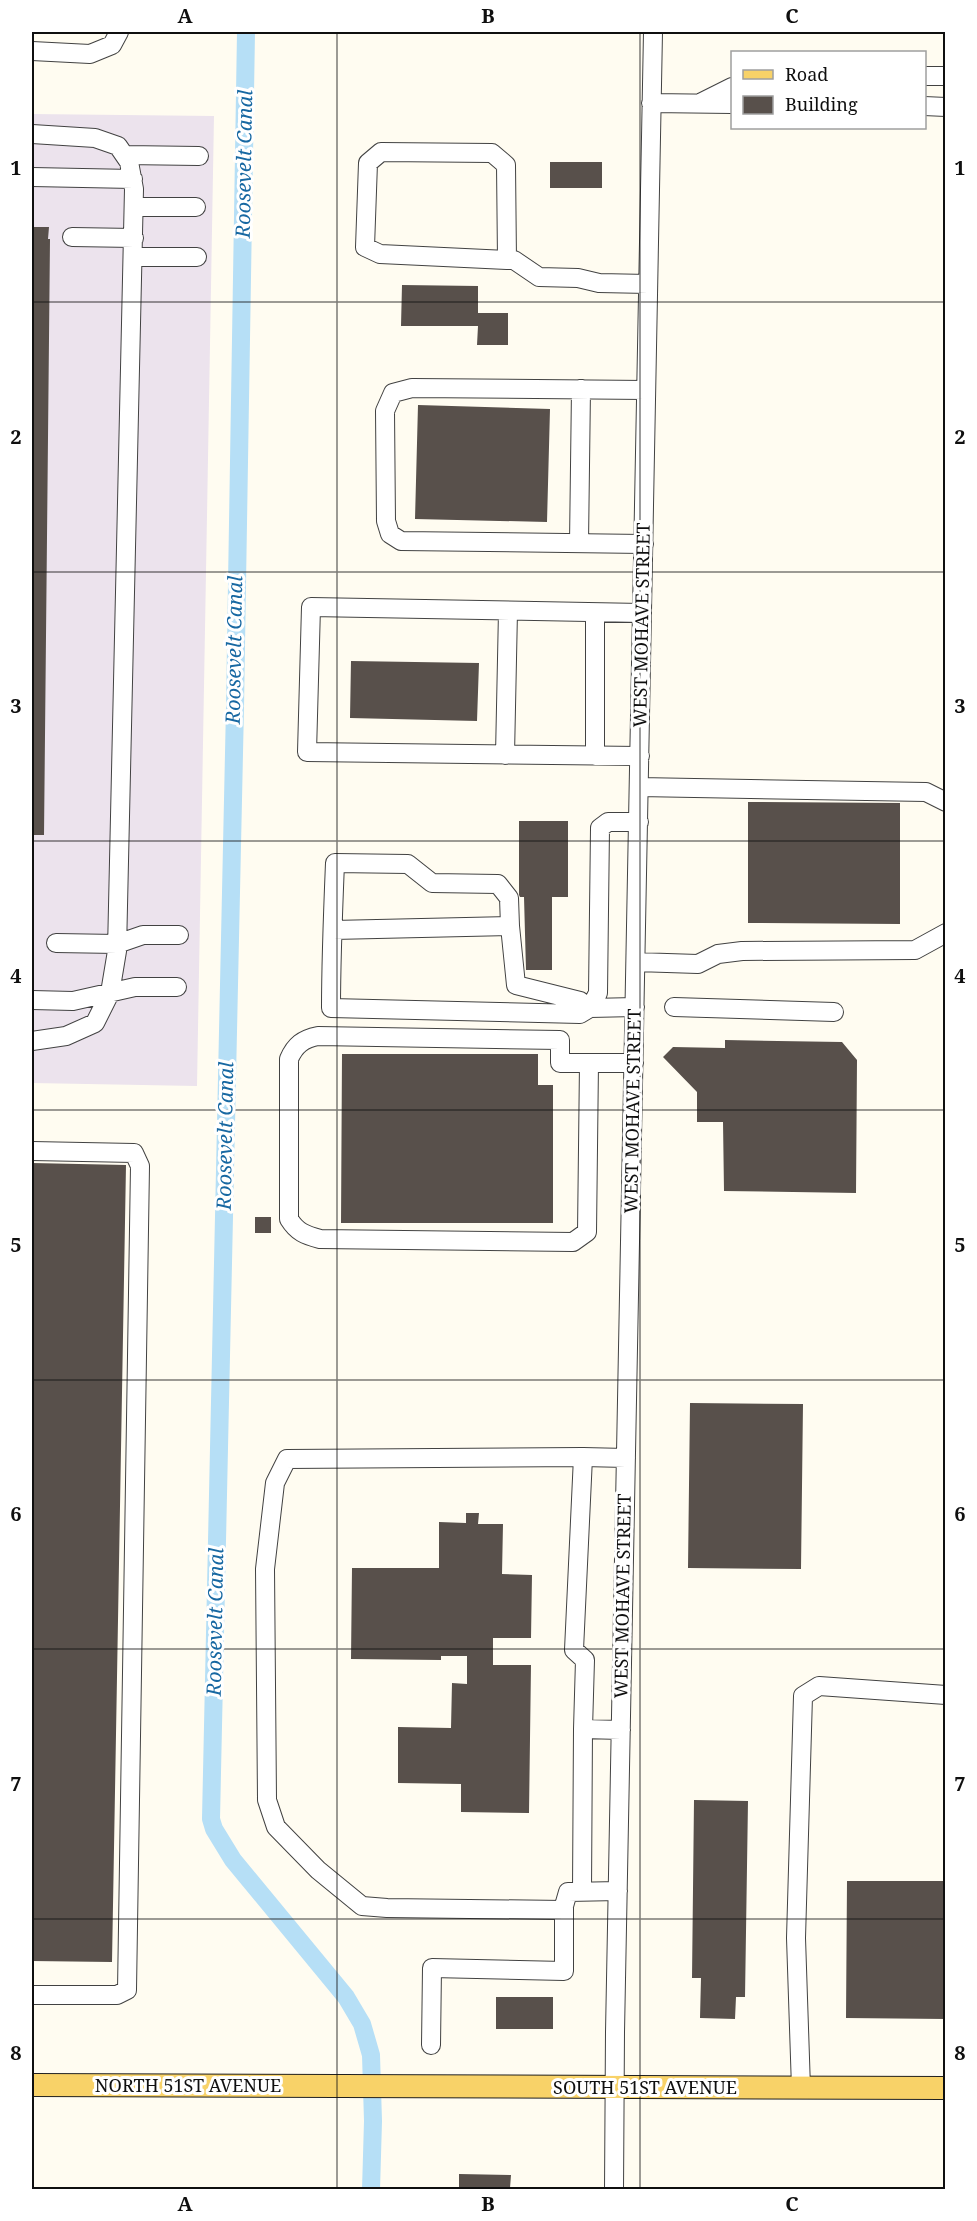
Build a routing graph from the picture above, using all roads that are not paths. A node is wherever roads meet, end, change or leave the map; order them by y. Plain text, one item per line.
1 (119, 32) edge
2 (652, 32) edge
3 (32, 51) edge
4 (926, 76) edge
5 (945, 76) edge
6 (731, 87) edge
7 (651, 103) junction
8 (696, 104) junction
9 (731, 104) edge
10 (926, 106) edge
11 (945, 107) edge
12 (32, 134) edge
13 (125, 156) junction
14 (199, 156) dead end
15 (32, 177) edge
16 (132, 179) junction
17 (134, 207) junction
18 (196, 207) dead end
19 (72, 237) dead end
20 (134, 238) junction
21 (133, 257) junction
22 (197, 257) dead end
23 (507, 260) junction
24 (648, 284) junction
25 (581, 389) junction
26 (646, 390) junction
27 (579, 543) junction
28 (644, 544) junction
29 (508, 611) junction
30 (596, 613) junction
31 (642, 613) junction
32 (505, 755) junction
33 (596, 756) junction
34 (640, 756) junction
35 (639, 787) junction
36 (945, 802) edge
37 (639, 822) junction
38 (510, 926) junction
39 (333, 930) junction
40 (945, 933) edge
41 (179, 935) dead end
42 (56, 943) dead end
43 (117, 944) junction
44 (636, 962) junction
45 (177, 987) dead end
46 (110, 993) junction
47 (32, 1000) edge
48 (635, 1007) junction
49 (674, 1007) dead end
50 (590, 1008) junction
51 (834, 1012) dead end
52 (32, 1041) edge
53 (590, 1063) junction
54 (634, 1063) junction
55 (32, 1151) edge
56 (590, 1457) junction
57 (626, 1458) junction
58 (945, 1695) edge
59 (583, 1729) junction
60 (621, 1730) junction
61 (582, 1891) junction
62 (618, 1891) junction
63 (564, 1910) junction
64 (32, 1995) edge
65 (431, 2045) dead end
66 (32, 2085) edge
67 (344, 2087) joint
68 (614, 2087) junction
69 (801, 2088) junction
70 (945, 2088) edge
71 (614, 2190) edge

1 - 3 street
2 - 7 street, WEST MOHAVE STREET
4 - 5 street
6 - 8 street
7 - 8 street
7 - 24 street, WEST MOHAVE STREET
8 - 9 street
10 - 11 street
12 - 13 street
13 - 14 street
13 - 16 street
15 - 16 street
16 - 17 street
17 - 18 street
17 - 20 street
19 - 20 street
20 - 21 street
21 - 22 street
21 - 43 street
23 - 23 street
23 - 24 street
24 - 26 street, WEST MOHAVE STREET
25 - 26 street
25 - 27 street
25 - 27 street
26 - 28 street, WEST MOHAVE STREET
27 - 28 street
28 - 31 street, WEST MOHAVE STREET
29 - 30 street
29 - 32 street
29 - 32 street
30 - 31 street
30 - 33 street
31 - 34 street, WEST MOHAVE STREET
32 - 33 street
33 - 34 street
34 - 35 street, WEST MOHAVE STREET
35 - 36 street
35 - 37 street, WEST MOHAVE STREET
37 - 44 street, WEST MOHAVE STREET
37 - 50 street
38 - 39 street
38 - 39 street
38 - 50 street
39 - 50 street
40 - 44 street
41 - 43 street
42 - 43 street
43 - 46 street
44 - 48 street, WEST MOHAVE STREET
45 - 46 street
46 - 47 street
46 - 52 street
48 - 50 street
48 - 54 street, WEST MOHAVE STREET
49 - 51 street
53 - 53 street
53 - 54 street
54 - 57 street, WEST MOHAVE STREET
55 - 64 street
56 - 57 street
56 - 59 street
56 - 63 street
57 - 60 street, WEST MOHAVE STREET
58 - 69 street
59 - 60 street
59 - 61 street
60 - 62 street, WEST MOHAVE STREET
61 - 62 street
61 - 63 street
62 - 68 street, WEST MOHAVE STREET
63 - 65 street
66 - 67 main road, NORTH 51ST AVENUE
67 - 68 main road, SOUTH 51ST AVENUE
68 - 69 main road, SOUTH 51ST AVENUE
68 - 71 street, WEST MOHAVE STREET
69 - 70 main road, SOUTH 51ST AVENUE

